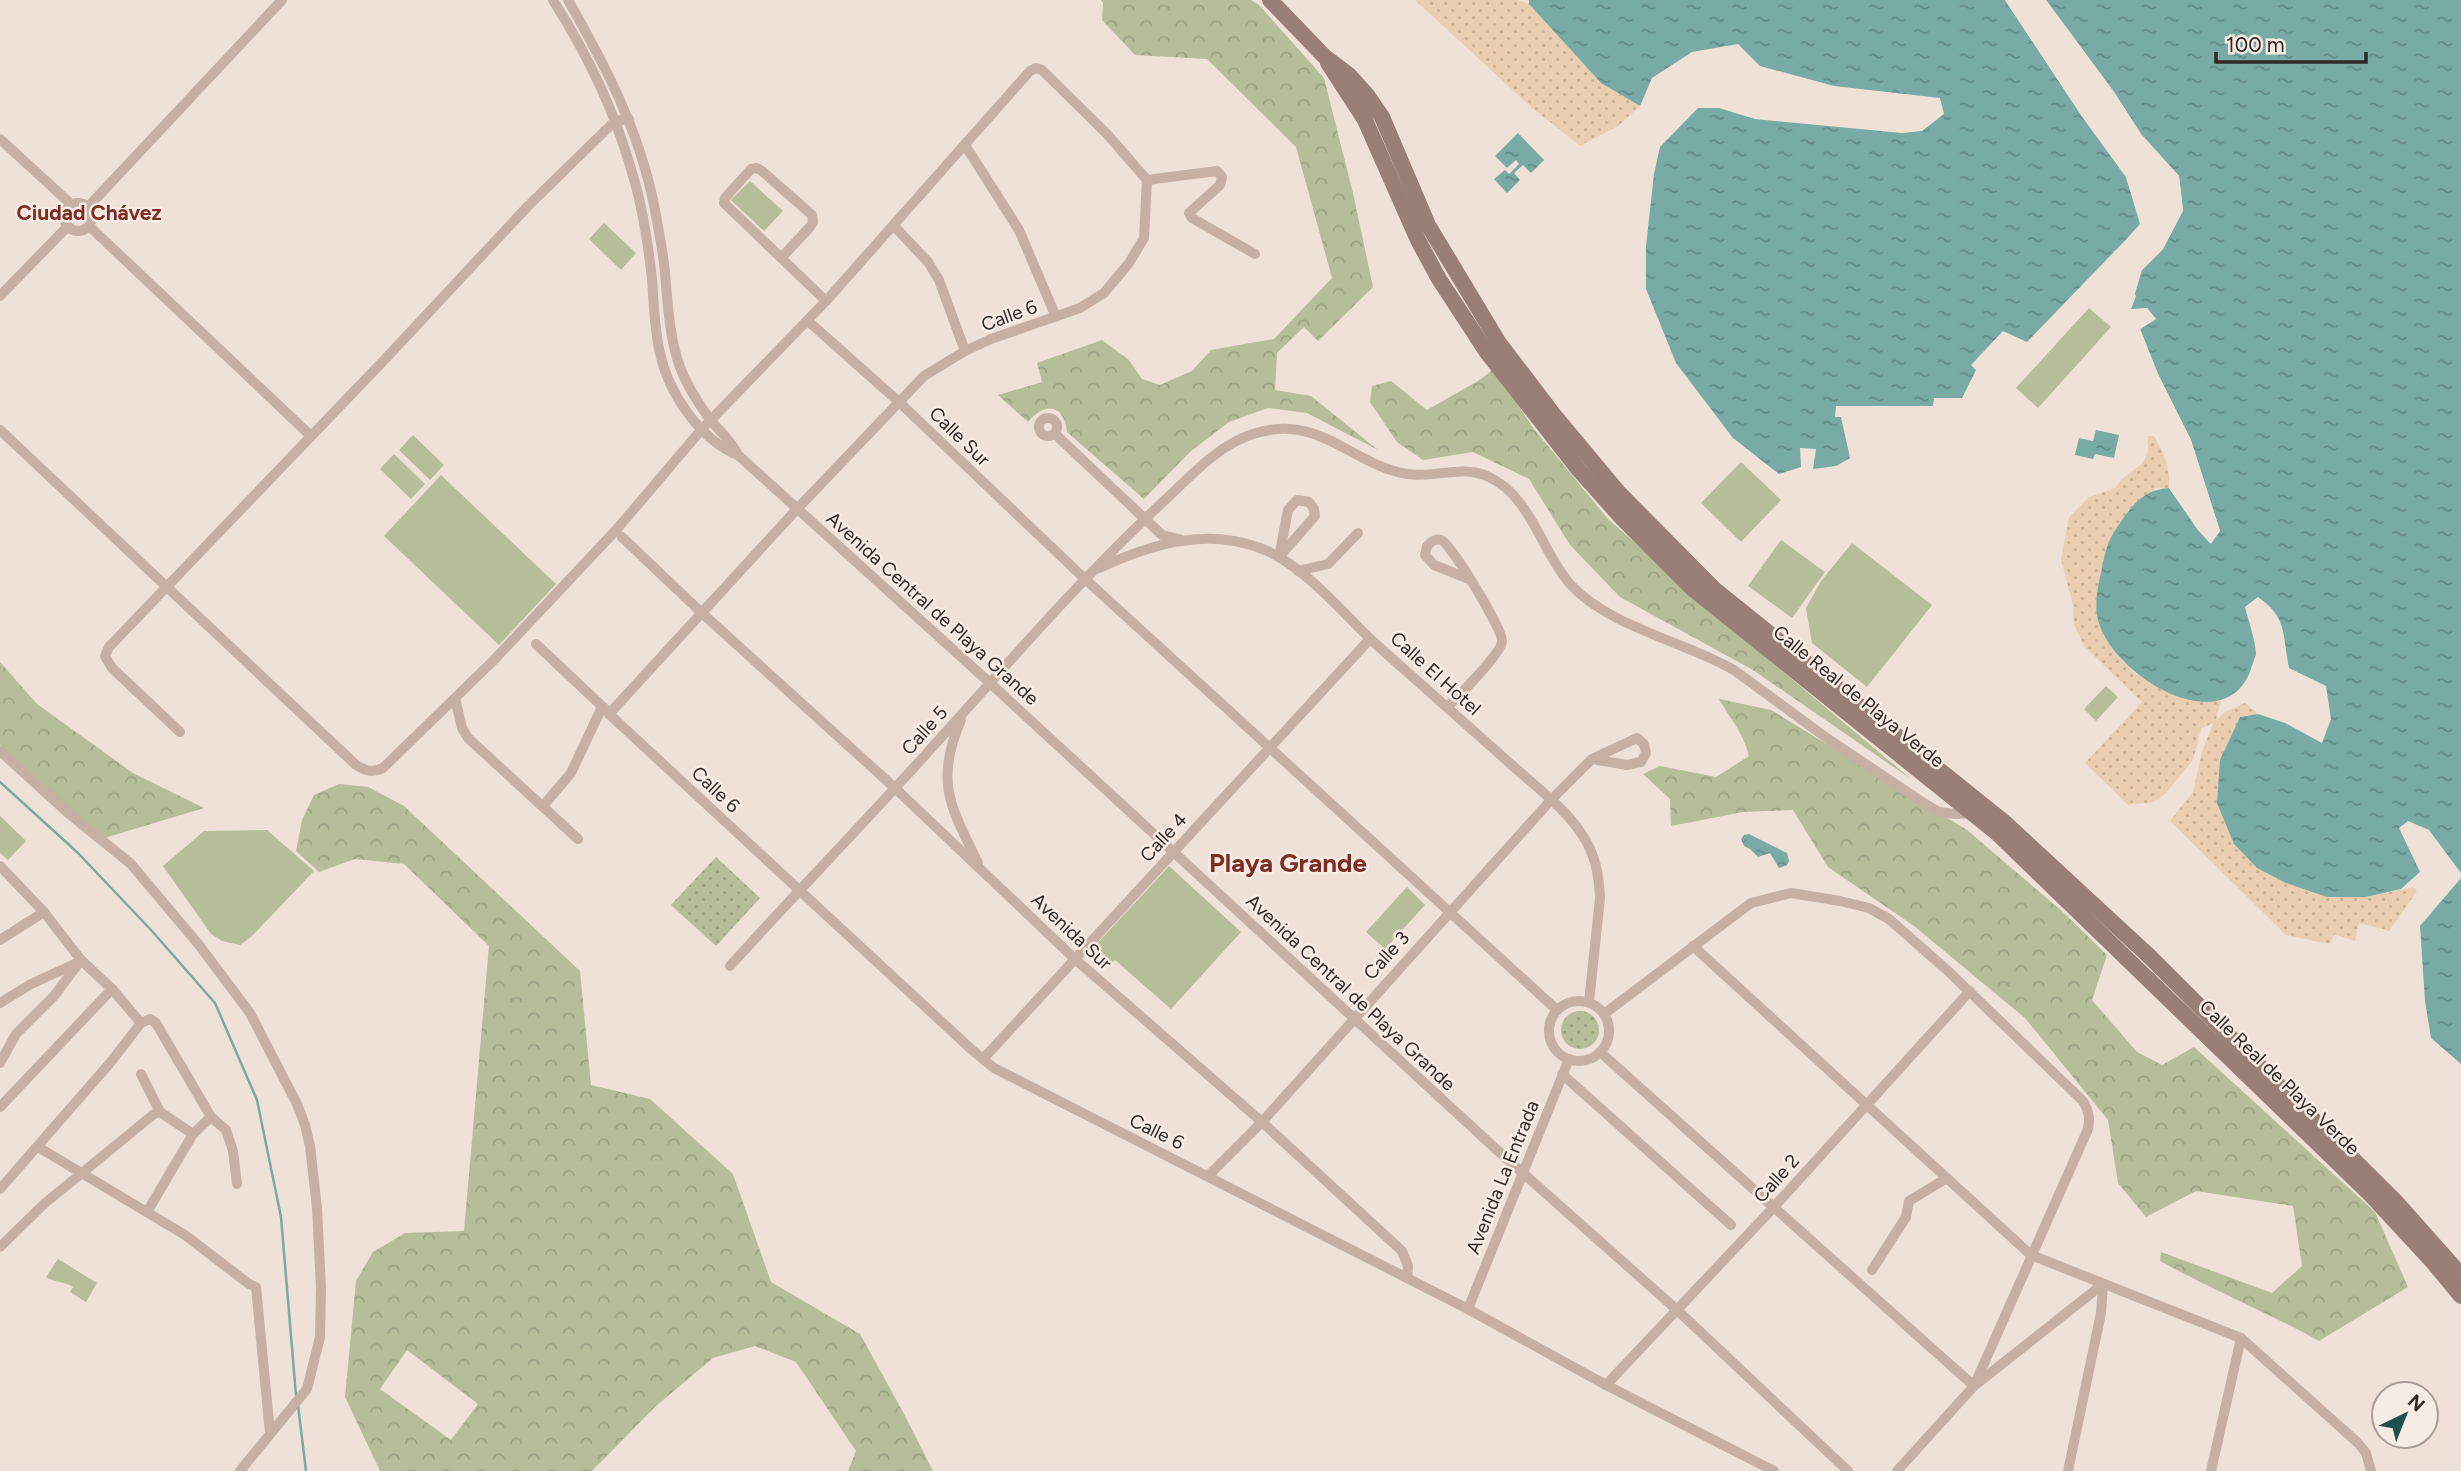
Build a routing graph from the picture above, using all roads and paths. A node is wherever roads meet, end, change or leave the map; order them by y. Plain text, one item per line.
1 (282, 0) edge
2 (553, 0) edge
3 (568, 0) edge
4 (1270, 0) edge
5 (629, 119) junction
6 (615, 121) junction
7 (0, 139) edge
8 (965, 145) junction
9 (1147, 180) junction
10 (72, 205) junction
11 (88, 207) junction
12 (68, 226) junction
13 (89, 226) junction
14 (894, 226) junction
15 (1255, 254) dead end
16 (782, 257) junction
17 (0, 296) edge
18 (826, 301) junction
19 (1056, 317) junction
20 (808, 321) junction
21 (965, 351) junction
22 (899, 402) junction
23 (711, 420) junction
24 (702, 429) junction
25 (0, 430) edge
26 (1055, 434) dead end
27 (311, 436) junction
28 (718, 437) junction
29 (797, 509) junction
30 (1145, 517) junction
31 (1358, 533) dead end
32 (622, 537) dead end
33 (1183, 540) junction
34 (1279, 557) junction
35 (1298, 571) junction
36 (1089, 575) junction
37 (1469, 579) dead end
38 (166, 588) junction
39 (702, 613) junction
40 (1370, 639) junction
41 (536, 644) dead end
42 (990, 682) junction
43 (455, 698) junction
44 (1448, 707) junction
45 (606, 710) junction
46 (965, 711) junction
47 (180, 732) dead end
48 (1269, 748) junction
49 (0, 751) edge
50 (1592, 759) dead end
51 (895, 788) junction
52 (1551, 800) junction
53 (543, 806) junction
54 (1981, 811) junction
55 (578, 839) dead end
56 (1173, 852) junction
57 (2, 870) edge
58 (981, 870) junction
59 (799, 890) junction
60 (1450, 910) junction
61 (44, 912) junction
62 (0, 940) edge
63 (1693, 946) junction
64 (1075, 958) junction
65 (81, 960) junction
66 (730, 966) dead end
67 (112, 989) junction
68 (1970, 991) junction
69 (1589, 1002) junction
70 (0, 1003) edge
71 (1557, 1010) junction
72 (1604, 1014) junction
73 (1353, 1018) junction
74 (141, 1023) junction
75 (1600, 1052) junction
76 (983, 1059) junction
77 (1569, 1059) junction
78 (0, 1063) edge
79 (141, 1074) dead end
80 (1562, 1074) junction
81 (1865, 1105) junction
82 (0, 1106) edge
83 (160, 1112) junction
84 (211, 1117) junction
85 (1262, 1122) junction
86 (193, 1134) junction
87 (38, 1147) junction
88 (2344, 1159) junction
89 (1522, 1170) junction
90 (81, 1174) junction
91 (1208, 1176) junction
92 (1947, 1178) junction
93 (237, 1184) dead end
94 (0, 1189) edge
95 (1773, 1208) junction
96 (146, 1212) junction
97 (1731, 1225) dead end
98 (0, 1247) edge
99 (2031, 1255) junction
100 (1872, 1270) dead end
101 (2461, 1275) edge
102 (1408, 1278) junction
103 (2103, 1283) junction
104 (2461, 1297) edge
105 (1676, 1308) junction
106 (1468, 1309) junction
107 (2241, 1338) junction
108 (1606, 1385) junction
109 (1974, 1386) junction
110 (270, 1433) junction
111 (240, 1471) edge
112 (1774, 1471) edge
113 (1848, 1471) edge
114 (1897, 1471) edge
115 (2068, 1471) edge
116 (2211, 1471) edge
117 (2371, 1471) edge

1 - 11 street
2 - 6 street
3 - 5 street, Avenida Central de Playa Grande
4 - 54 street, Calle Real de Playa Verde
5 - 6 street
5 - 23 street, Avenida Central de Playa Grande
6 - 24 street
6 - 27 street
7 - 10 street
8 - 9 street
8 - 14 street
8 - 19 street
9 - 15 street
9 - 19 street, Calle 6
10 - 11 street
10 - 12 street
11 - 13 street
12 - 13 street
12 - 17 street
13 - 27 street
14 - 18 street
14 - 21 street
16 - 16 street
16 - 18 street
18 - 20 street
19 - 21 street, Calle 6
20 - 22 street, Calle Sur
20 - 23 street
21 - 22 street, Calle 6
22 - 29 street, Calle 6
22 - 36 street, Calle Sur
23 - 24 street
23 - 28 street, Avenida Central de Playa Grande
24 - 28 street
24 - 43 street
25 - 38 street
26 - 30 street
27 - 38 street
28 - 29 street, Avenida Central de Playa Grande
29 - 39 street, Calle 6
29 - 42 street, Avenida Central de Playa Grande
30 - 33 street
30 - 36 street, Calle 5
30 - 54 street, Calle 5
31 - 35 street
32 - 39 street, Avenida Sur
33 - 34 street, Calle El Hotel
33 - 36 street, Calle El Hotel
34 - 34 street
34 - 35 street, Calle El Hotel
35 - 40 street, Calle El Hotel
36 - 42 street, Calle 5
36 - 48 street, Calle Sur
37 - 44 street
38 - 43 street
38 - 47 street
39 - 45 street, Calle 6
39 - 51 street, Avenida Sur
40 - 44 street, Calle El Hotel
40 - 48 street, Calle 4
41 - 45 street
42 - 46 street, Calle 5
42 - 56 street, Avenida Central de Playa Grande
43 - 53 street
44 - 52 street, Calle El Hotel
45 - 53 street
45 - 59 street, Calle 6
46 - 51 street, Calle 5
46 - 58 street
48 - 56 street, Calle 4
48 - 60 street, Calle Sur
49 - 110 street
50 - 52 street, Calle 3
51 - 58 street, Avenida Sur
51 - 59 street, Calle 5
52 - 60 street, Calle 3
52 - 69 street, Calle El Hotel
53 - 55 street
54 - 88 street, Calle Real de Playa Verde
56 - 64 street, Calle 4
56 - 73 street, Avenida Central de Playa Grande
57 - 61 street
58 - 64 street, Avenida Sur
59 - 66 street, Calle 5
59 - 76 street, Calle 6
60 - 71 street, Calle Sur
60 - 73 street, Calle 3
61 - 62 street
61 - 65 street
63 - 68 street
63 - 72 street
63 - 81 street
64 - 76 street, Calle 4
64 - 85 street, Avenida Sur
65 - 67 street
65 - 70 street
65 - 78 street
67 - 74 street
67 - 82 street
68 - 81 street, Calle 2
68 - 99 street
69 - 71 street
69 - 72 street
71 - 77 street
72 - 75 street
73 - 85 street, Calle 3
73 - 89 street, Avenida Central de Playa Grande
74 - 84 street
74 - 87 street
75 - 77 street
75 - 95 street
76 - 91 street, Calle 6
77 - 80 street, Avenida La Entrada
79 - 83 street
80 - 89 street, Avenida La Entrada
80 - 97 street
81 - 92 street
81 - 95 street, Calle 2
83 - 86 street
83 - 90 street
84 - 86 street
84 - 93 street
85 - 91 street, Calle 3
85 - 102 street, Avenida Sur
86 - 96 street
87 - 90 street
87 - 94 street
88 - 101 street, Calle Real de Playa Verde
88 - 104 street, Calle Real de Playa Verde
89 - 105 street, Avenida Central de Playa Grande
89 - 106 street, Avenida La Entrada
90 - 96 street
90 - 98 street
91 - 102 street, Calle 6
92 - 99 street
92 - 100 street
95 - 105 street, Calle 2
95 - 109 street
96 - 110 street
99 - 103 street
99 - 109 street
102 - 106 street, Calle 6
103 - 107 street
103 - 109 street
103 - 115 street
105 - 108 street, Calle 2
105 - 113 street, Avenida Central de Playa Grande
106 - 108 street, Calle 6
107 - 116 street
107 - 117 street
108 - 112 street, Calle 6
109 - 114 street
110 - 111 street

